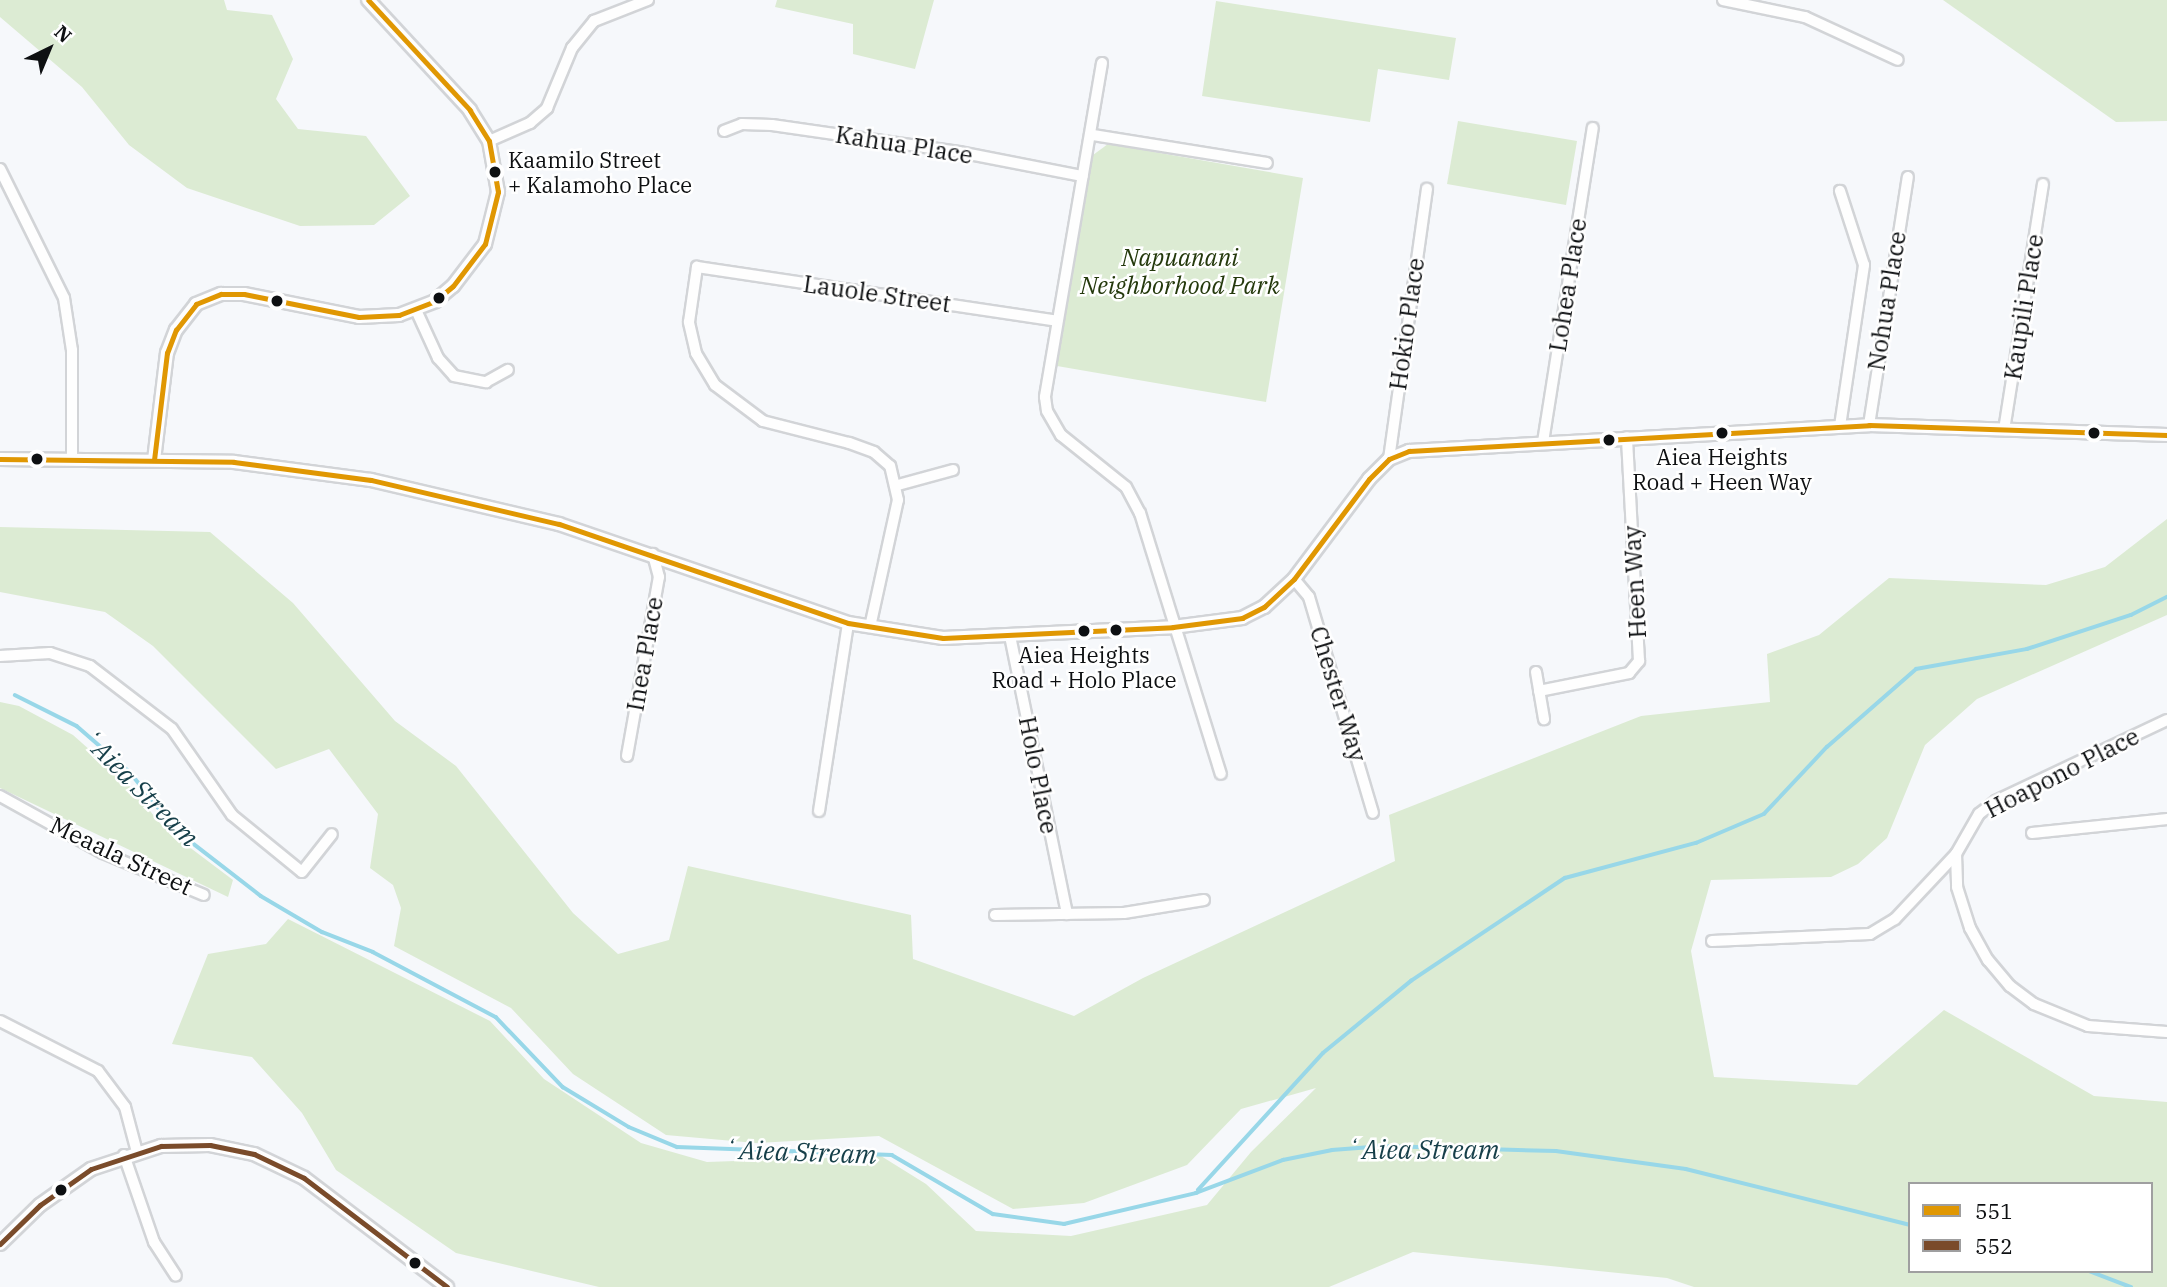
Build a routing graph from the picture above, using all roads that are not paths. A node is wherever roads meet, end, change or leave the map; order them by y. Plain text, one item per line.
1 (368, 0) edge
2 (648, 0) edge
3 (1723, 0) edge
4 (1898, 60) dead end
5 (1102, 63) dead end
6 (1593, 128) dead end
7 (724, 131) dead end
8 (1093, 135) junction
9 (488, 141) junction
10 (1267, 163) dead end
11 (0, 169) edge
12 (1083, 176) junction
13 (1908, 177) dead end
14 (2043, 184) dead end
15 (1427, 189) dead end
16 (1840, 191) dead end
17 (416, 310) junction
18 (1057, 321) junction
19 (508, 370) dead end
20 (1869, 425) junction
21 (1840, 426) junction
22 (2004, 430) junction
23 (2167, 435) edge
24 (1627, 438) junction
25 (1543, 442) junction
26 (1390, 459) junction
27 (0, 460) edge
28 (72, 460) junction
29 (154, 460) junction
30 (953, 470) dead end
31 (898, 485) junction
32 (653, 554) junction
33 (1294, 579) junction
34 (848, 622) junction
35 (1173, 626) junction
36 (870, 627) junction
37 (1010, 636) junction
38 (0, 656) edge
39 (1536, 672) dead end
40 (1539, 691) junction
41 (1544, 719) dead end
42 (2167, 720) edge
43 (627, 756) dead end
44 (1221, 774) dead end
45 (0, 796) edge
46 (819, 811) dead end
47 (1373, 813) dead end
48 (2167, 819) edge
49 (2032, 833) dead end
50 (332, 834) dead end
51 (1956, 854) junction
52 (204, 895) dead end
53 (1203, 900) dead end
54 (1067, 914) junction
55 (995, 915) dead end
56 (1712, 941) dead end
57 (0, 1021) edge
58 (2167, 1032) edge
59 (137, 1152) junction
60 (124, 1155) junction
61 (0, 1244) edge
62 (176, 1276) dead end
63 (447, 1287) edge

1 - 9 street
2 - 9 street
3 - 4 street
5 - 8 street
6 - 25 street, Lohea Place
7 - 12 street, Kahua Place
8 - 10 street
8 - 12 street
9 - 17 street
11 - 28 street
12 - 18 street
13 - 20 street, Nohua Place
14 - 22 street, Kaupili Place
15 - 26 street, Hokio Place
16 - 21 street
17 - 19 street
17 - 29 street
18 - 31 street, Lauole Street
18 - 35 street
20 - 21 street
20 - 22 street
21 - 24 street
22 - 23 street
24 - 25 street
24 - 40 street, Heen Way
25 - 26 street
26 - 33 street
27 - 28 street
28 - 29 street
29 - 32 street
30 - 31 street
31 - 36 street
32 - 34 street
32 - 43 street, Inea Place
33 - 35 street
33 - 47 street, Chester Way
34 - 36 street
34 - 46 street
35 - 37 street
35 - 44 street
36 - 37 street
37 - 54 street, Holo Place
38 - 50 street
39 - 40 street
40 - 41 street
42 - 51 street, Hoapono Place
45 - 52 street, Meaala Street
48 - 49 street
51 - 56 street, Hoapono Place
51 - 58 street
53 - 54 street
54 - 55 street
57 - 59 street
59 - 60 street
59 - 63 street
60 - 61 street
60 - 62 street

